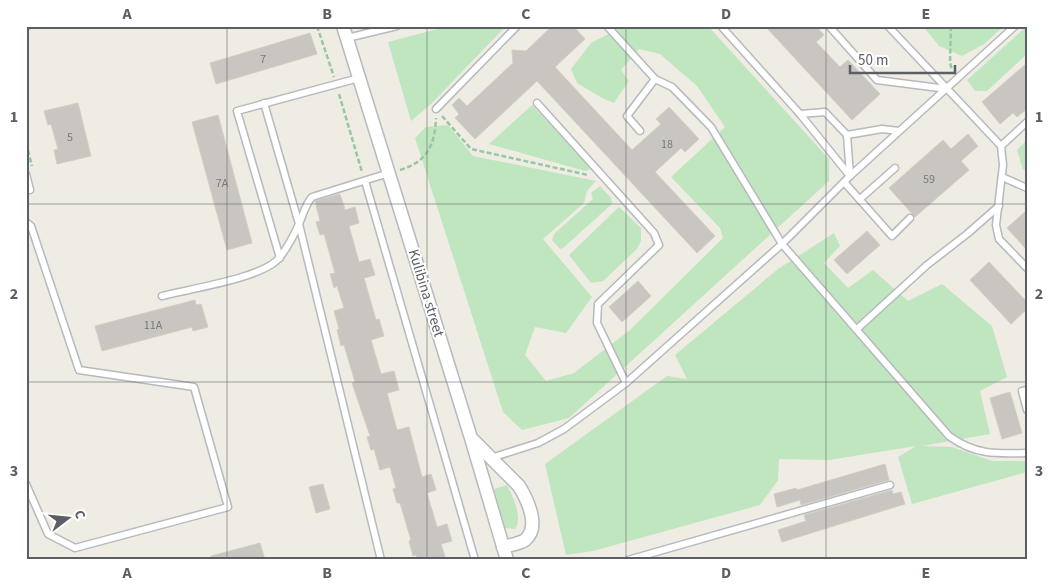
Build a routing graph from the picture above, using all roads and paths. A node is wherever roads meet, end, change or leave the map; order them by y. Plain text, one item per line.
1 (43, 26) edge
2 (317, 26) edge
3 (397, 26) edge
4 (517, 26) edge
5 (607, 26) edge
6 (721, 26) edge
7 (829, 26) edge
8 (888, 26) edge
9 (951, 26) edge
10 (1015, 26) edge
11 (26, 29) edge
12 (345, 32) edge
13 (359, 78) junction
14 (655, 79) junction
15 (956, 81) junction
16 (336, 84) junction
17 (947, 89) junction
18 (264, 103) junction
19 (537, 103) dead end
20 (436, 109) junction
21 (800, 114) junction
22 (1027, 122) edge
23 (899, 130) junction
24 (640, 131) dead end
25 (847, 135) junction
26 (1001, 146) junction
27 (894, 168) dead end
28 (389, 173) junction
29 (26, 174) edge
30 (850, 176) junction
31 (1002, 177) junction
32 (606, 179) junction
33 (365, 181) junction
34 (844, 182) junction
35 (1027, 188) edge
36 (30, 190) dead end
37 (860, 199) junction
38 (999, 206) junction
39 (910, 218) dead end
40 (26, 222) edge
41 (299, 224) junction
42 (782, 244) junction
43 (280, 258) junction
44 (1027, 268) edge
45 (162, 296) dead end
46 (857, 330) junction
47 (626, 383) junction
48 (1027, 390) edge
49 (1027, 410) edge
50 (471, 438) junction
51 (1027, 453) edge
52 (491, 458) junction
53 (26, 484) edge
54 (890, 485) dead end
55 (505, 554) edge
56 (381, 560) edge
57 (475, 560) edge
58 (628, 560) edge

1 - 11 path
2 - 16 path
3 - 12 lane
4 - 20 lane
5 - 14 lane
6 - 21 lane
7 - 17 lane
8 - 17 lane
9 - 15 path
10 - 15 lane
12 - 13 street, Kulibina street
13 - 16 lane
13 - 28 street, Kulibina street
14 - 24 lane
14 - 42 lane
15 - 17 lane
16 - 18 lane
16 - 33 path
17 - 23 lane
17 - 26 lane
18 - 41 lane
18 - 43 lane
19 - 32 lane
20 - 28 path
20 - 32 path
21 - 25 lane
21 - 30 lane
22 - 26 lane
23 - 25 lane
23 - 30 lane
25 - 30 lane
26 - 31 lane
27 - 37 lane
28 - 33 lane
28 - 50 street, Kulibina street
29 - 36 lane
30 - 34 lane
31 - 35 lane
31 - 38 lane
32 - 47 lane
33 - 41 lane
33 - 57 lane
34 - 37 lane
34 - 42 lane
37 - 39 lane
38 - 44 lane
38 - 46 lane
40 - 53 lane
41 - 43 lane
41 - 56 lane
42 - 46 lane
42 - 47 lane
43 - 45 lane
46 - 51 lane
47 - 52 lane
48 - 49 lane
50 - 52 street
50 - 55 street, Kulibina street
52 - 55 street
54 - 58 lane

